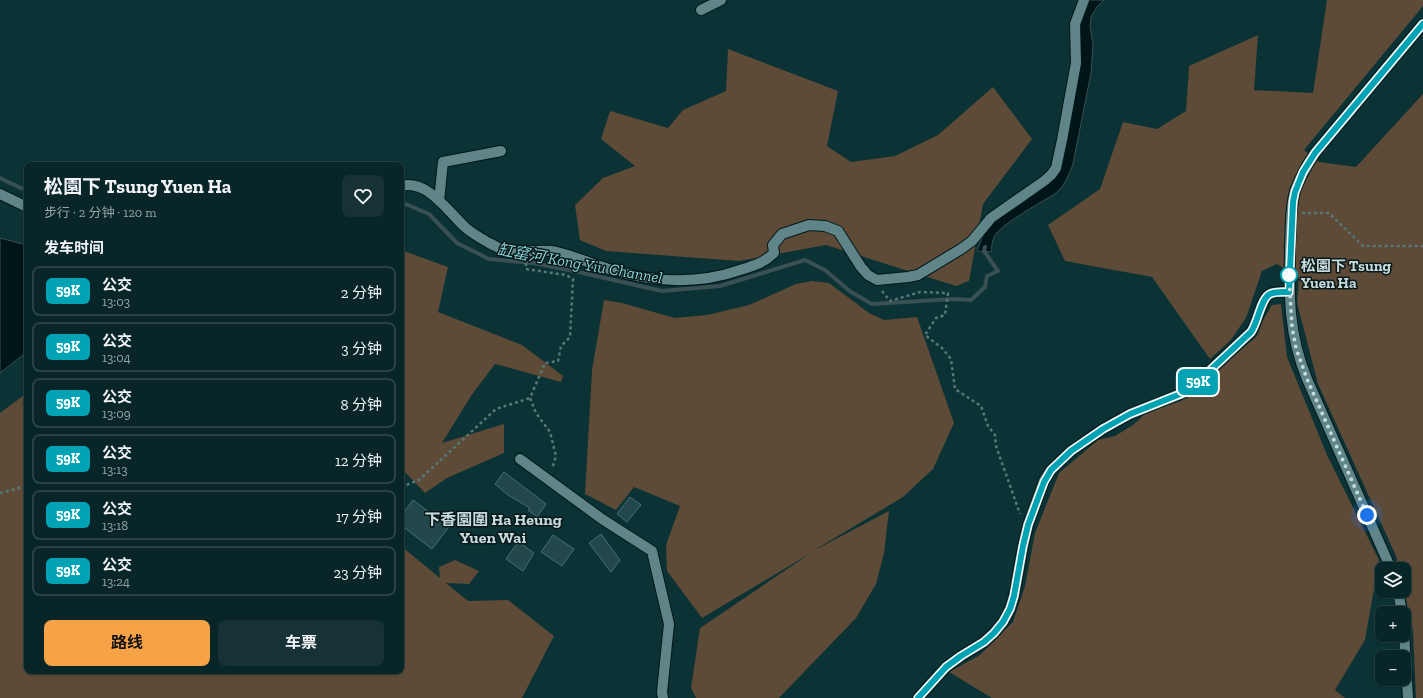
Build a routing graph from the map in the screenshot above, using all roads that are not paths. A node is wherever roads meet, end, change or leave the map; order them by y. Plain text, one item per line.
1 (721, 0) edge
2 (1084, 0) edge
3 (701, 10) dead end
4 (1423, 24) edge
5 (501, 151) dead end
6 (404, 185) edge
7 (0, 194) edge
8 (439, 201) junction
9 (24, 206) edge
10 (1289, 292) junction
11 (520, 459) dead end
12 (1389, 562) edge
13 (1405, 642) edge
14 (663, 698) edge
15 (918, 698) edge
16 (1408, 698) edge

1 - 3 street
2 - 8 street
4 - 10 street
5 - 8 street
6 - 8 street
7 - 9 street
10 - 12 street
10 - 15 street
11 - 14 street
13 - 16 street

